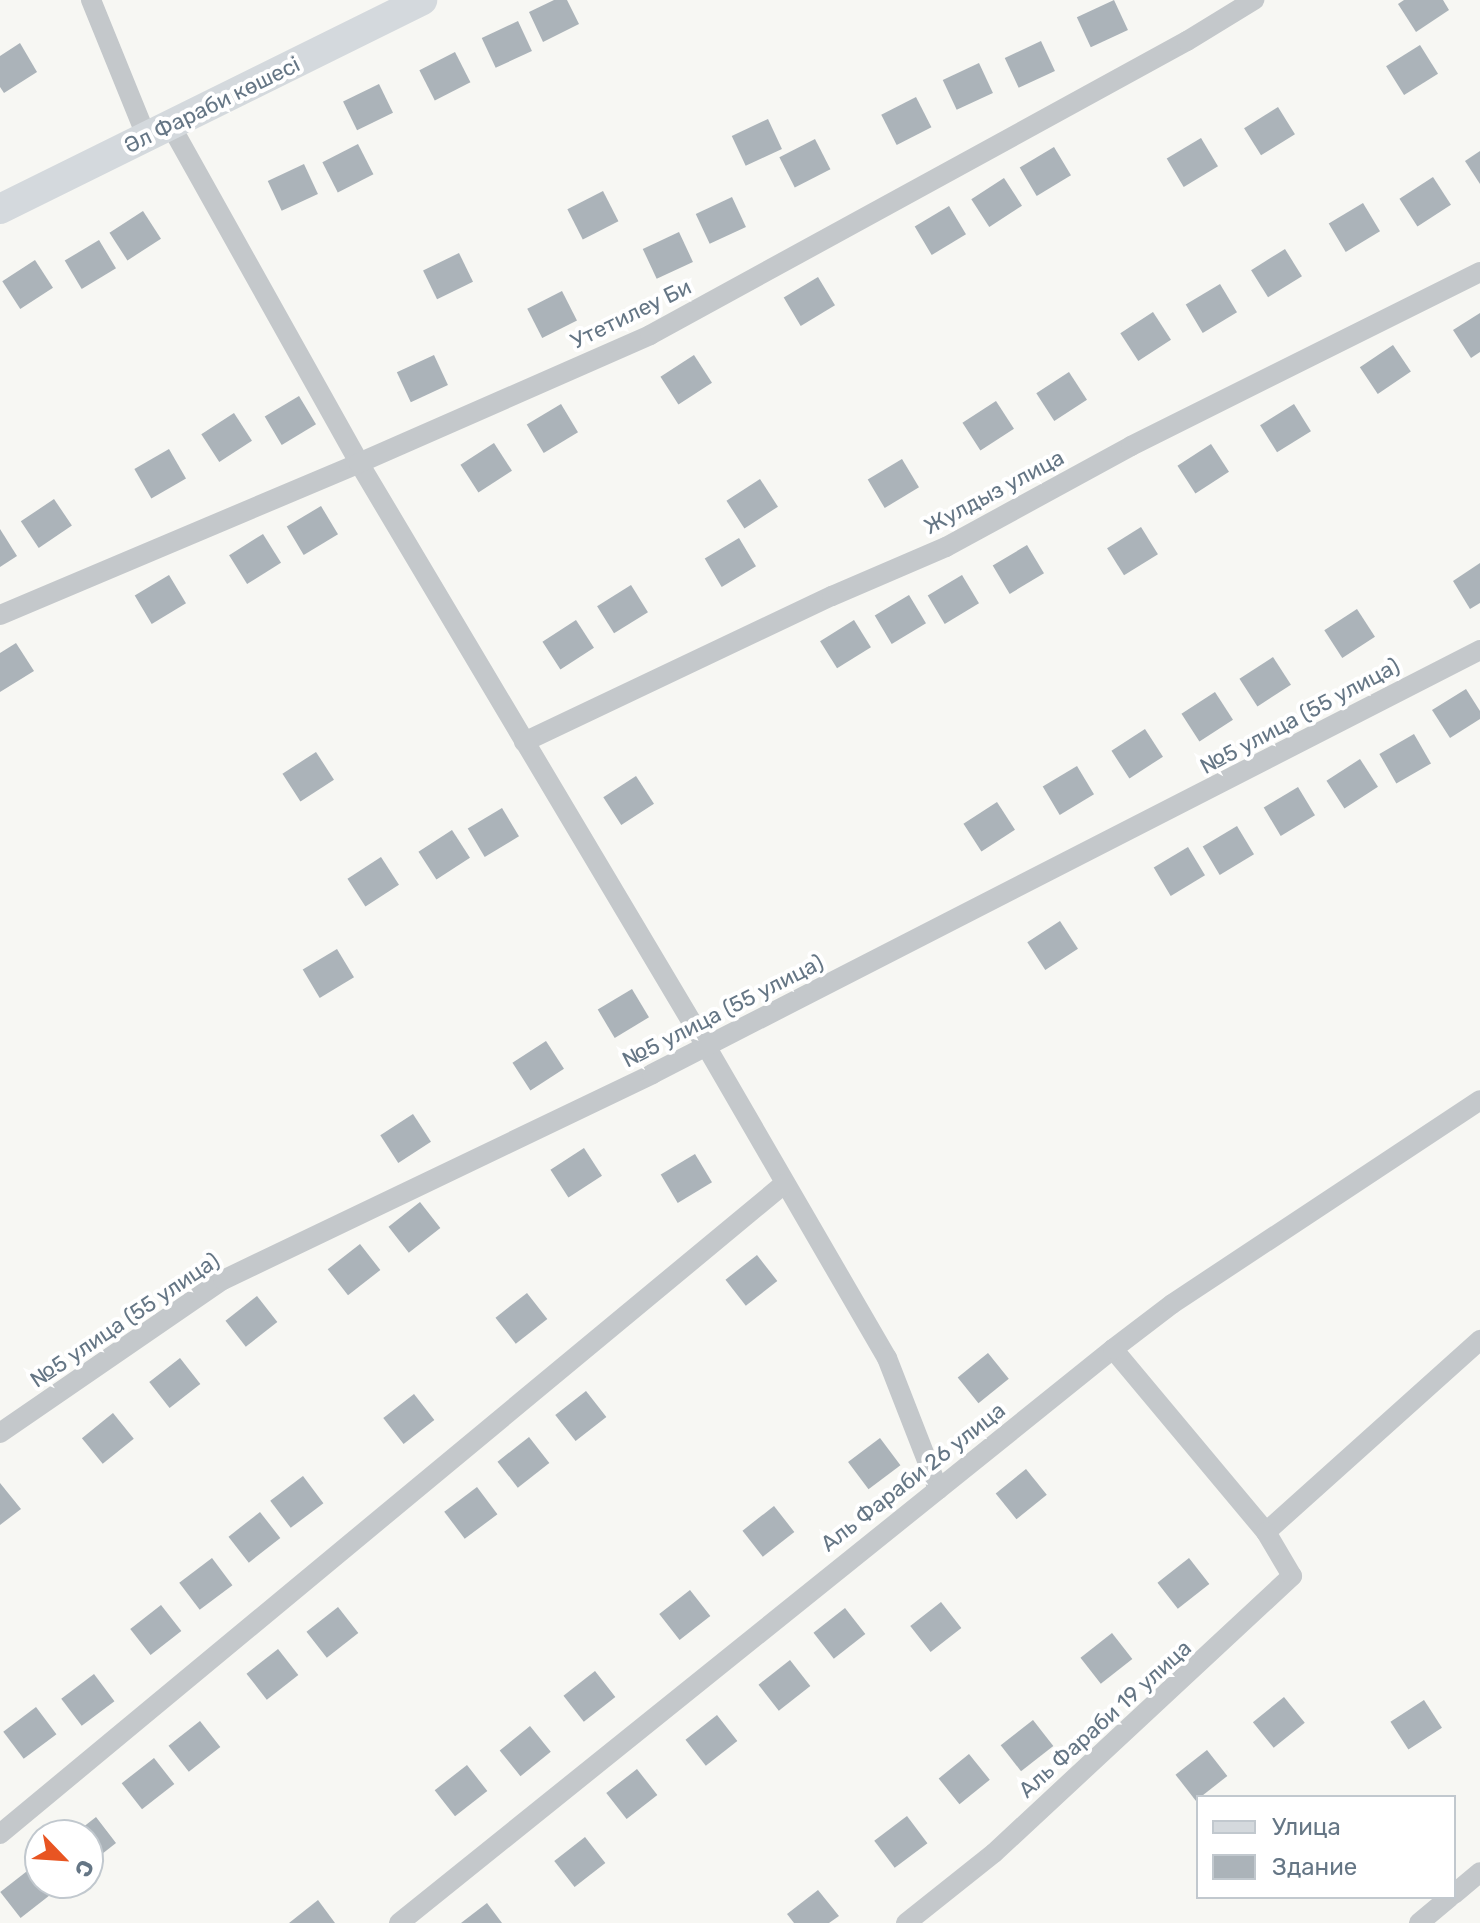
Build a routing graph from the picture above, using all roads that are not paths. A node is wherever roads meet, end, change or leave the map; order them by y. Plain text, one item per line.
1 (91, 0) edge
2 (422, 0) edge
3 (1254, 0) edge
4 (159, 132) junction
5 (0, 209) edge
6 (1480, 272) edge
7 (359, 463) junction
8 (0, 615) edge
9 (1480, 650) edge
10 (524, 742) junction
11 (706, 1046) junction
12 (1480, 1100) edge
13 (784, 1184) junction
14 (1480, 1340) edge
15 (1113, 1349) junction
16 (0, 1433) edge
17 (938, 1489) junction
18 (1266, 1532) junction
19 (0, 1834) edge
20 (1480, 1872) edge
21 (1456, 1892) edge
22 (1447, 1899) edge
23 (399, 1923) edge
24 (906, 1923) edge
25 (1419, 1923) edge

1 - 4 street
2 - 4 street, Әл Фараби көшесі
3 - 7 street, Утетилеу Би
4 - 5 street, Әл Фараби көшесі
4 - 7 street
6 - 10 street, Жулдыз улица
7 - 8 street, Утетилеу Би
7 - 10 street
9 - 11 street, №5 улица (55 улица)
10 - 11 street
11 - 13 street
11 - 16 street, №5 улица (55 улица)
12 - 15 street, Аль Фараби 26 улица
13 - 17 street
13 - 19 street
14 - 18 street
15 - 17 street, Аль Фараби 26 улица
15 - 18 street, Аль Фараби 19 улица
17 - 23 street, Аль Фараби 26 улица
18 - 24 street, Аль Фараби 19 улица
20 - 21 street
22 - 25 street

